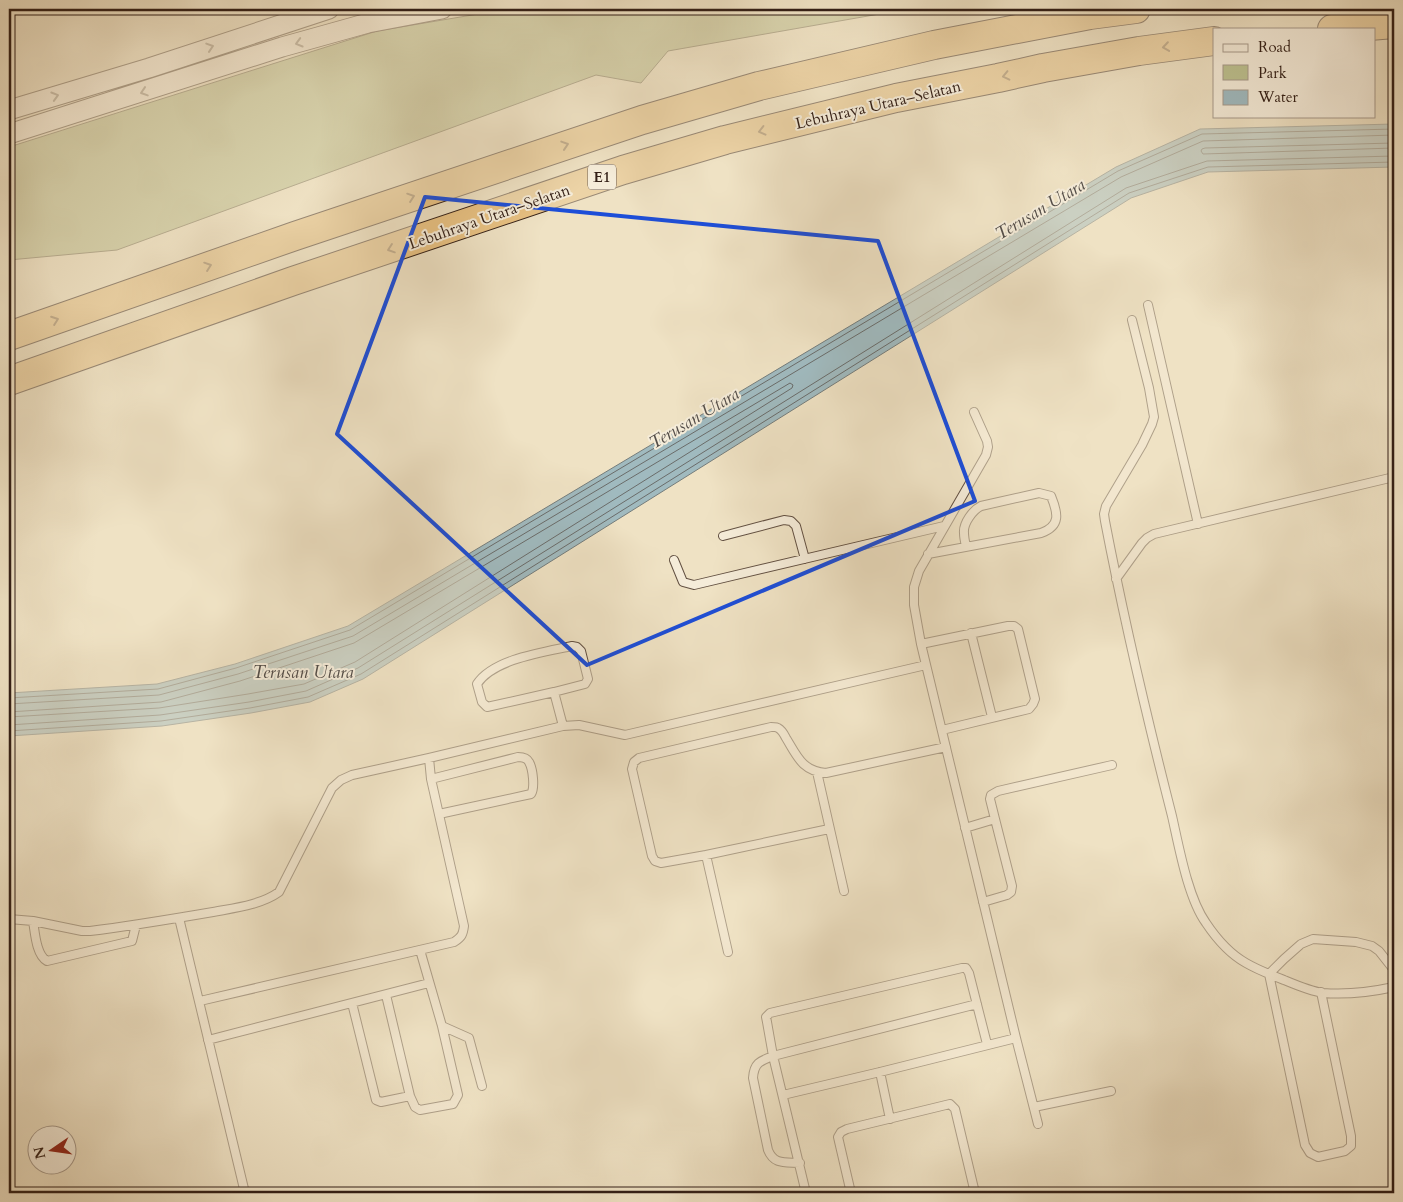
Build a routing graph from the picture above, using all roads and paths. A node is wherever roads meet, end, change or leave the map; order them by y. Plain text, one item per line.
1 (329, 9) edge
2 (442, 9) edge
3 (1136, 9) edge
4 (375, 16) edge
5 (1394, 24) edge
6 (1344, 28) edge
7 (1213, 40) edge
8 (9, 110) edge
9 (9, 134) edge
10 (1148, 305) dead end
11 (1132, 320) dead end
12 (9, 336) edge
13 (9, 381) edge
14 (974, 412) dead end
15 (1394, 477) edge
16 (1198, 524) junction
17 (944, 526) junction
18 (723, 536) dead end
19 (966, 546) junction
20 (928, 554) junction
21 (805, 559) junction
22 (674, 560) dead end
23 (1116, 579) junction
24 (971, 633) junction
25 (921, 644) junction
26 (926, 665) junction
27 (554, 692) junction
28 (992, 717) junction
29 (563, 726) junction
30 (942, 730) junction
31 (946, 747) junction
32 (429, 758) junction
33 (1112, 765) dead end
34 (817, 772) junction
35 (431, 779) junction
36 (439, 814) junction
37 (995, 820) junction
38 (965, 828) junction
39 (829, 829) junction
40 (706, 855) junction
41 (844, 892) dead end
42 (983, 902) junction
43 (179, 918) junction
44 (9, 919) edge
45 (33, 921) junction
46 (136, 925) junction
47 (420, 950) junction
48 (728, 952) dead end
49 (1394, 970) edge
50 (1269, 974) junction
51 (429, 983) junction
52 (1394, 987) edge
53 (1321, 992) junction
54 (386, 995) junction
55 (200, 1001) junction
56 (352, 1003) junction
57 (977, 1004) junction
58 (442, 1026) junction
59 (1016, 1038) junction
60 (208, 1040) junction
61 (987, 1044) junction
62 (773, 1056) junction
63 (880, 1072) junction
64 (482, 1086) dead end
65 (1112, 1091) dead end
66 (783, 1094) junction
67 (410, 1096) junction
68 (1034, 1107) junction
69 (890, 1119) junction
70 (1038, 1124) dead end
71 (800, 1163) junction
72 (245, 1193) edge
73 (806, 1193) edge
74 (851, 1193) edge
75 (975, 1193) edge

8 -> 1 street
2 - 4 street
12 -> 3 highway
4 -> 9 street
5 - 6 highway
7 -> 13 highway, Lebuhraya Utara–Selatan / E1
10 - 16 lane
11 - 23 lane
14 - 17 lane
15 - 16 lane
16 - 23 lane
17 - 20 lane
17 - 21 lane
18 - 21 lane
19 - 19 lane
19 - 20 lane
20 - 25 lane
21 - 22 lane
23 - 50 lane
24 - 25 lane
24 - 28 lane
24 - 28 lane
25 - 26 lane
26 - 29 lane
26 - 30 lane
27 - 27 lane
27 - 29 lane
28 - 30 lane
29 - 32 lane
30 - 31 lane
31 - 34 lane
31 - 38 lane
32 - 35 lane
32 - 43 lane
33 - 37 lane
34 - 39 lane
34 - 40 lane
35 - 36 lane
35 - 36 lane
36 - 47 lane
37 - 38 lane
37 - 42 lane
38 - 42 lane
39 - 40 lane
39 - 41 lane
40 - 48 lane
42 - 59 lane
43 - 46 lane
43 - 55 lane
44 - 45 lane
45 - 46 lane
45 - 46 lane
47 - 51 lane
47 - 55 lane
49 - 50 lane
50 - 53 lane
50 - 53 lane
51 - 54 lane
51 - 58 lane
52 - 53 lane
54 - 56 lane
54 - 67 lane
55 - 60 lane
56 - 60 lane
56 - 67 lane
57 - 61 lane
57 - 62 lane
57 - 62 lane
58 - 64 lane
58 - 67 lane
59 - 61 lane
59 - 68 lane
60 - 72 lane
61 - 63 lane
62 - 66 lane
62 - 71 lane
63 - 66 lane
63 - 69 lane
65 - 68 lane
66 - 71 lane
68 - 70 lane
69 - 74 lane
69 - 75 lane
71 - 73 lane

